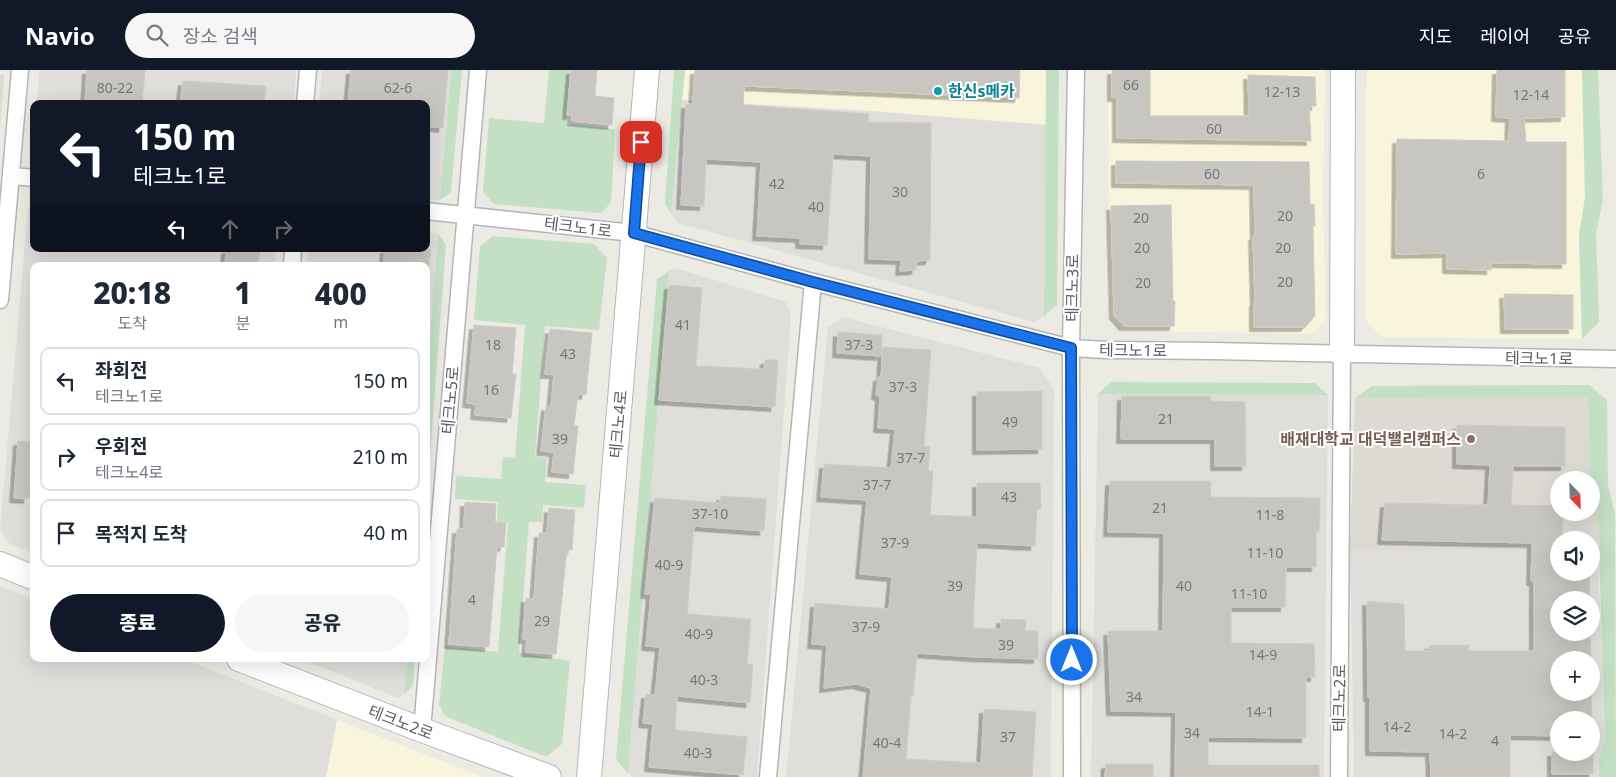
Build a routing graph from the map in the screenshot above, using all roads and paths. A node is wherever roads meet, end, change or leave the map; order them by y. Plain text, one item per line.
1 (20, 70) edge
2 (308, 70) edge
3 (478, 70) edge
4 (647, 70) edge
5 (1076, 70) edge
6 (1343, 70) edge
7 (306, 100) edge
8 (11, 176) junction
9 (30, 178) edge
10 (430, 211) edge
11 (467, 214) junction
12 (634, 233) junction
13 (813, 282) junction
14 (0, 300) edge
15 (1071, 348) junction
16 (1342, 354) junction
17 (1616, 359) edge
18 (0, 564) edge
19 (30, 576) edge
20 (430, 638) edge
21 (252, 662) edge
22 (428, 662) edge
23 (422, 730) junction
24 (549, 777) edge
25 (589, 777) edge
26 (768, 777) edge
27 (1072, 777) edge
28 (1339, 777) edge

1 - 8 street
2 - 7 street
3 - 11 street, 테크노5로
4 - 12 main road, 테크노4로
5 - 15 street, 테크노3로
6 - 16 main road
8 - 9 street
8 - 14 street
10 - 11 street, 테크노1로
11 - 12 street, 테크노1로
11 - 20 street, 테크노5로
12 - 13 street, 테크노1로
12 - 25 main road, 테크노4로
13 - 15 street, 테크노1로
13 - 26 street
15 - 16 street, 테크노1로
15 - 27 street, 테크노3로
16 - 17 street, 테크노1로
16 - 28 street, 테크노2로
18 - 19 main road
21 - 23 main road, 테크노2로
22 - 23 street, 테크노5로
23 - 24 main road, 테크노2로

